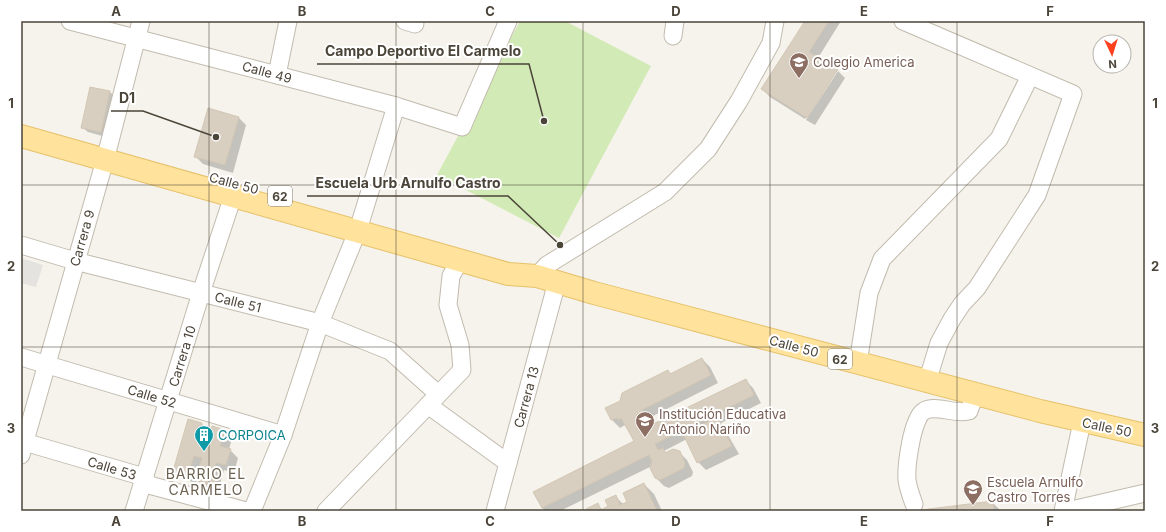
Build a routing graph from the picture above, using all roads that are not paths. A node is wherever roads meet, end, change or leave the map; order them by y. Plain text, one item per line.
1 (70, 21) edge
2 (140, 21) edge
3 (288, 21) edge
4 (508, 21) edge
5 (775, 21) edge
6 (902, 21) edge
7 (136, 38) junction
8 (277, 75) junction
9 (1030, 76) junction
10 (396, 106) junction
11 (21, 124) edge
12 (21, 136) edge
13 (106, 154) junction
14 (233, 196) junction
15 (360, 224) junction
16 (21, 245) edge
17 (460, 260) junction
18 (75, 261) junction
19 (547, 279) junction
20 (201, 293) junction
21 (320, 323) junction
22 (21, 357) edge
23 (46, 364) junction
24 (858, 364) junction
25 (927, 382) junction
26 (975, 394) junction
27 (434, 399) junction
28 (168, 401) junction
29 (1082, 422) junction
30 (282, 435) junction
31 (1145, 435) edge
32 (22, 446) edge
33 (508, 463) junction
34 (144, 477) junction
35 (1145, 493) edge
36 (914, 504) dead end
37 (134, 511) edge
38 (246, 511) edge
39 (252, 511) edge
40 (326, 511) edge
41 (495, 511) edge
42 (1063, 511) edge
43 (1067, 511) edge

1 - 7 street, Calle 49
2 - 7 street, Carrera 9
3 - 8 street
4 - 10 street, Calle 49
5 - 19 street
6 - 9 street
7 - 8 street, Calle 49
7 - 13 street, Carrera 9
8 - 10 street, Calle 49
9 - 24 street
9 - 25 street
10 - 15 street
11 - 13 main road, Calle 50 / 62
12 - 13 main road, Calle 50 / 62
13 - 14 main road, Calle 50 / 62
13 - 15 main road, Calle 50 / 62
13 - 18 street, Carrera 9
14 - 15 main road, Calle 50 / 62
14 - 20 street
15 - 17 main road, Calle 50 / 62
15 - 19 main road, Calle 50 / 62
15 - 21 street
16 - 18 street, Calle 51
17 - 19 main road, Calle 50 / 62
17 - 27 street
18 - 20 street, Calle 51
18 - 23 street, Carrera 9
19 - 24 main road, Calle 50 / 62
19 - 33 street, Carrera 13
20 - 21 street, Calle 51
20 - 28 street, Carrera 10
21 - 27 street, Calle 51
21 - 30 street
22 - 23 street, Calle 52
23 - 28 street, Calle 52
23 - 32 street, Carrera 9
24 - 25 main road, Calle 50 / 62
25 - 26 main road, Calle 50 / 62
26 - 29 main road, Calle 50 / 62
26 - 36 street
27 - 33 street, Calle 51
27 - 40 street
28 - 30 street, Calle 52
28 - 34 street, Carrera 10
29 - 31 main road, Calle 50 / 62
29 - 42 street
30 - 39 street
32 - 34 street, Calle 53
33 - 41 street, Carrera 13
34 - 37 street, Carrera 10
34 - 38 street, Calle 53
35 - 43 street

